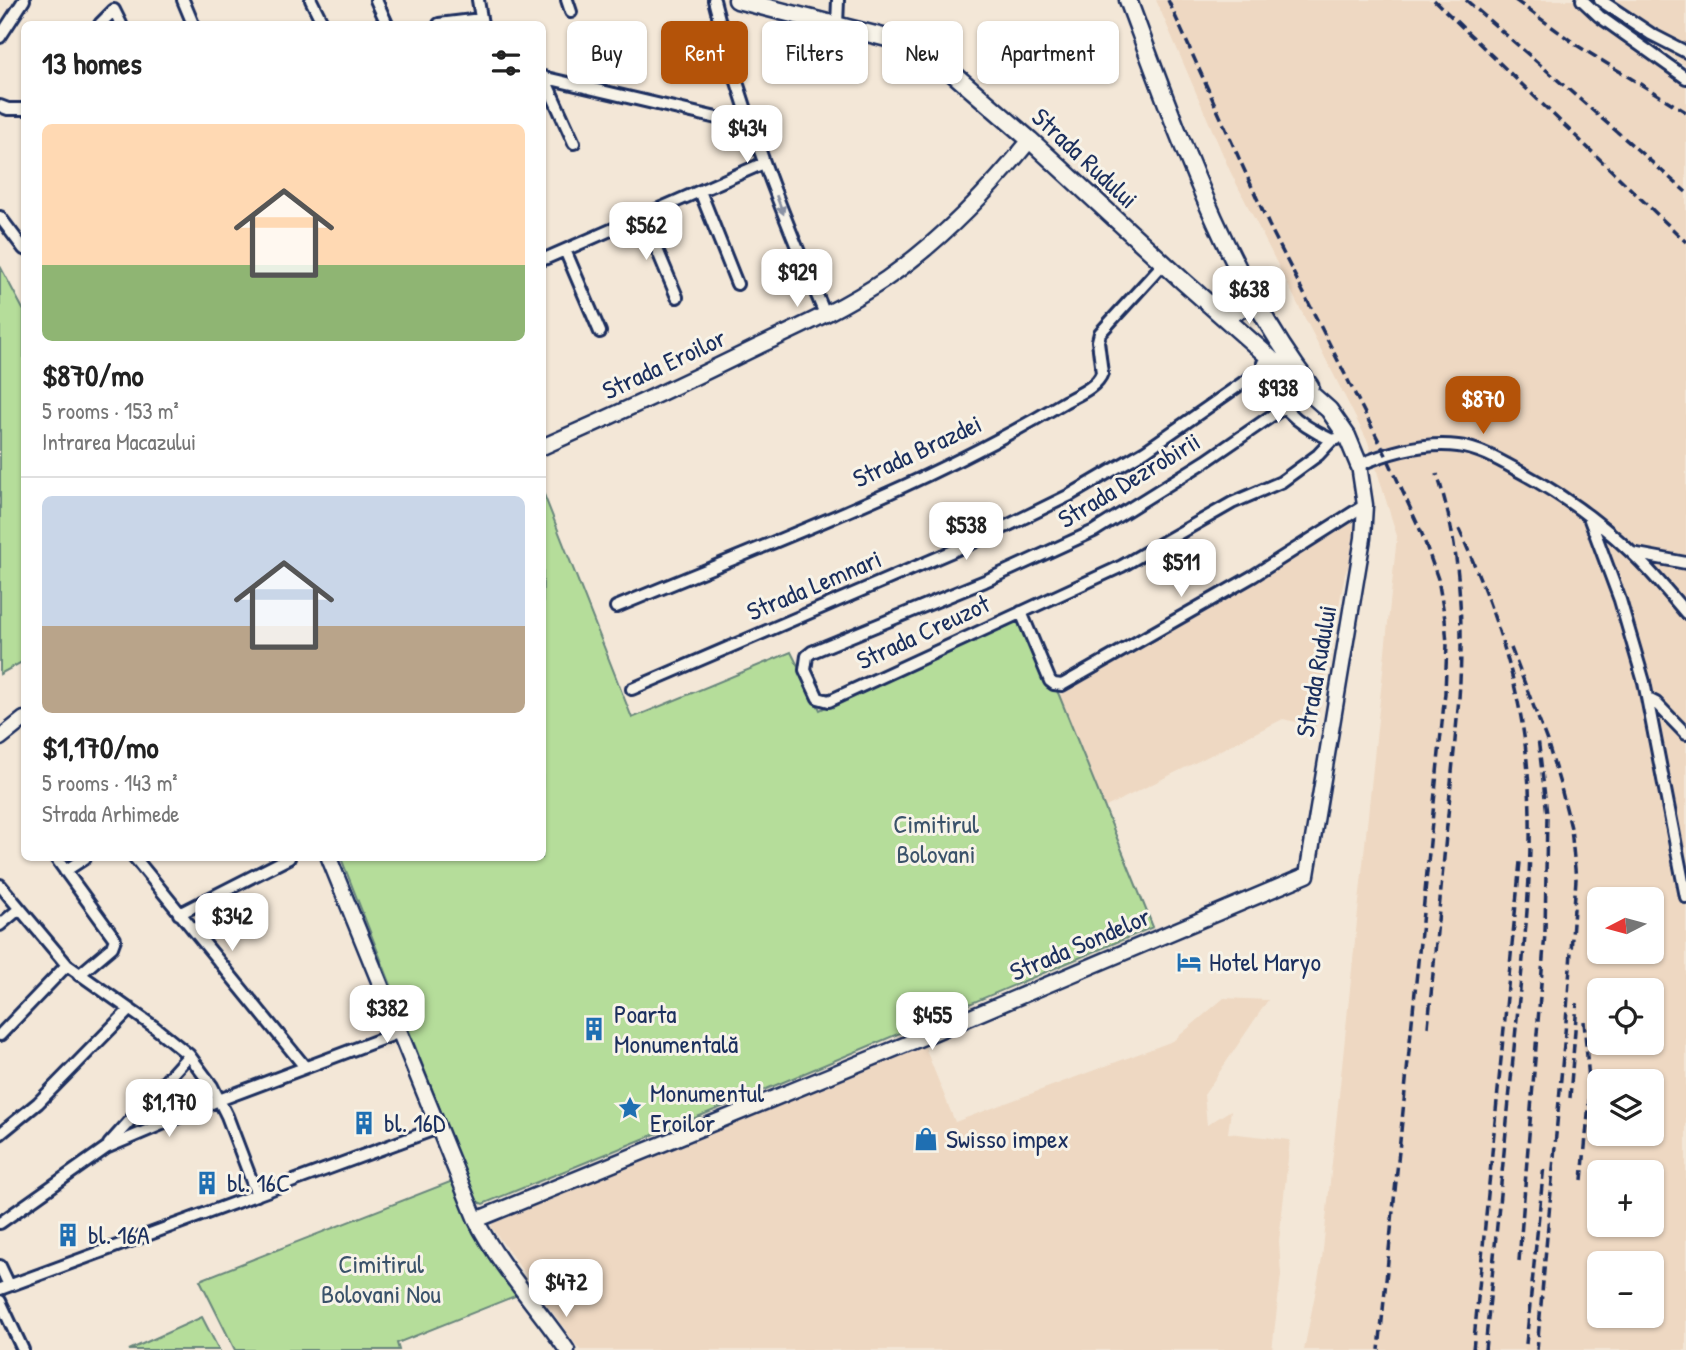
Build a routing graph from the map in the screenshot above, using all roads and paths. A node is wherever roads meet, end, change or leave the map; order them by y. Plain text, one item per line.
1 (24, 0) edge
2 (183, 0) edge
3 (312, 0) edge
4 (376, 0) edge
5 (478, 0) edge
6 (567, 0) edge
7 (714, 0) edge
8 (737, 0) edge
9 (838, 0) edge
10 (1128, 0) edge
11 (1582, 0) edge
12 (1600, 0) edge
13 (115, 5) edge
14 (571, 12) dead end
15 (102, 21) edge
16 (192, 21) edge
17 (322, 21) edge
18 (386, 21) edge
19 (481, 21) edge
20 (821, 21) edge
21 (837, 21) edge
22 (868, 33) edge
23 (0, 37) edge
24 (1686, 52) edge
25 (546, 78) edge
26 (1686, 78) edge
27 (546, 84) edge
28 (0, 106) edge
29 (21, 109) edge
30 (751, 126) junction
31 (1030, 139) junction
32 (573, 143) dead end
33 (764, 163) junction
34 (700, 191) junction
35 (643, 216) junction
36 (0, 217) edge
37 (21, 245) edge
38 (565, 250) junction
39 (546, 258) edge
40 (1164, 263) junction
41 (737, 284) dead end
42 (677, 297) dead end
43 (1257, 301) junction
44 (825, 314) junction
45 (1225, 317) junction
46 (600, 332) dead end
47 (1261, 350) junction
48 (1264, 368) junction
49 (1283, 408) junction
50 (1329, 410) junction
51 (1340, 438) junction
52 (546, 442) edge
53 (1359, 465) junction
54 (1365, 505) junction
55 (1589, 517) junction
56 (1632, 553) junction
57 (1686, 563) edge
58 (616, 607) dead end
59 (1021, 612) junction
60 (1686, 613) edge
61 (632, 689) dead end
62 (1648, 699) junction
63 (823, 701) joint
64 (21, 726) edge
65 (1686, 734) edge
66 (0, 737) edge
67 (57, 861) edge
68 (80, 861) edge
69 (137, 861) edge
70 (283, 861) edge
71 (330, 861) edge
72 (65, 871) junction
73 (1307, 875) joint
74 (0, 885) edge
75 (1686, 897) edge
76 (19, 909) junction
77 (179, 914) junction
78 (0, 925) edge
79 (67, 965) junction
80 (79, 975) junction
81 (131, 1009) junction
82 (400, 1032) junction
83 (0, 1035) edge
84 (188, 1055) junction
85 (305, 1067) junction
86 (219, 1100) junction
87 (438, 1128) junction
88 (0, 1134) edge
89 (106, 1148) junction
90 (257, 1195) junction
91 (476, 1220) junction
92 (0, 1223) edge
93 (0, 1266) edge
94 (4, 1287) edge
95 (0, 1301) edge
96 (23, 1350) edge
97 (567, 1350) edge

1 - 23 street
2 - 16 street
3 - 17 street
4 - 18 street
5 - 19 street
6 - 14 street
7 - 30 street
8 - 20 main road, Strada Rudului
9 - 21 street
10 - 43 main road
11 - 26 street
12 - 24 street
13 - 15 street
22 - 31 main road, Strada Rudului
25 - 30 street
27 - 32 street
28 - 29 street
30 - 33 street
31 - 40 main road, Strada Rudului
31 - 44 street, Strada Eroilor
33 - 34 street
33 -> 44 street
34 - 35 street
34 - 41 street
35 - 38 street
35 - 42 street
36 - 37 street
38 - 39 street
38 - 46 street
40 - 45 main road, Strada Rudului
40 - 58 street, Strada Brazdei
43 - 45 main road
43 - 50 main road
44 - 52 street, Strada Eroilor
45 - 47 main road, Strada Rudului
47 - 48 street
47 - 50 main road, Strada Rudului
48 - 49 street
48 - 61 street, Strada Lemnari
49 - 51 street
49 - 63 street, Strada Dezrobirii
50 - 51 main road, Strada Rudului
51 - 53 main road, Strada Rudului
51 - 59 street, Strada Creuzot
53 - 54 street, Strada Rudului
53 - 55 street
54 - 59 street
54 - 73 street, Strada Rudului
55 - 56 street
55 - 62 street
56 - 57 street
56 - 60 street
59 - 63 street, Strada Creuzot
62 - 65 street
62 - 75 street
64 - 66 street
67 - 72 street
68 - 72 street
69 - 77 street
70 - 77 street
71 - 82 street
72 - 80 street
73 - 91 street, Strada Sondelor
74 - 76 street
76 - 78 street
76 - 79 street
77 - 85 street
79 - 80 street
79 - 83 street
80 - 81 street
81 - 84 street
81 - 88 street
82 - 85 street
82 - 87 street
84 - 86 street
84 - 89 street
85 - 86 street
86 - 89 street
86 - 90 street
87 - 90 street
87 - 91 street
89 - 92 street
90 - 94 street
91 - 97 street
93 - 94 street
95 - 96 street

